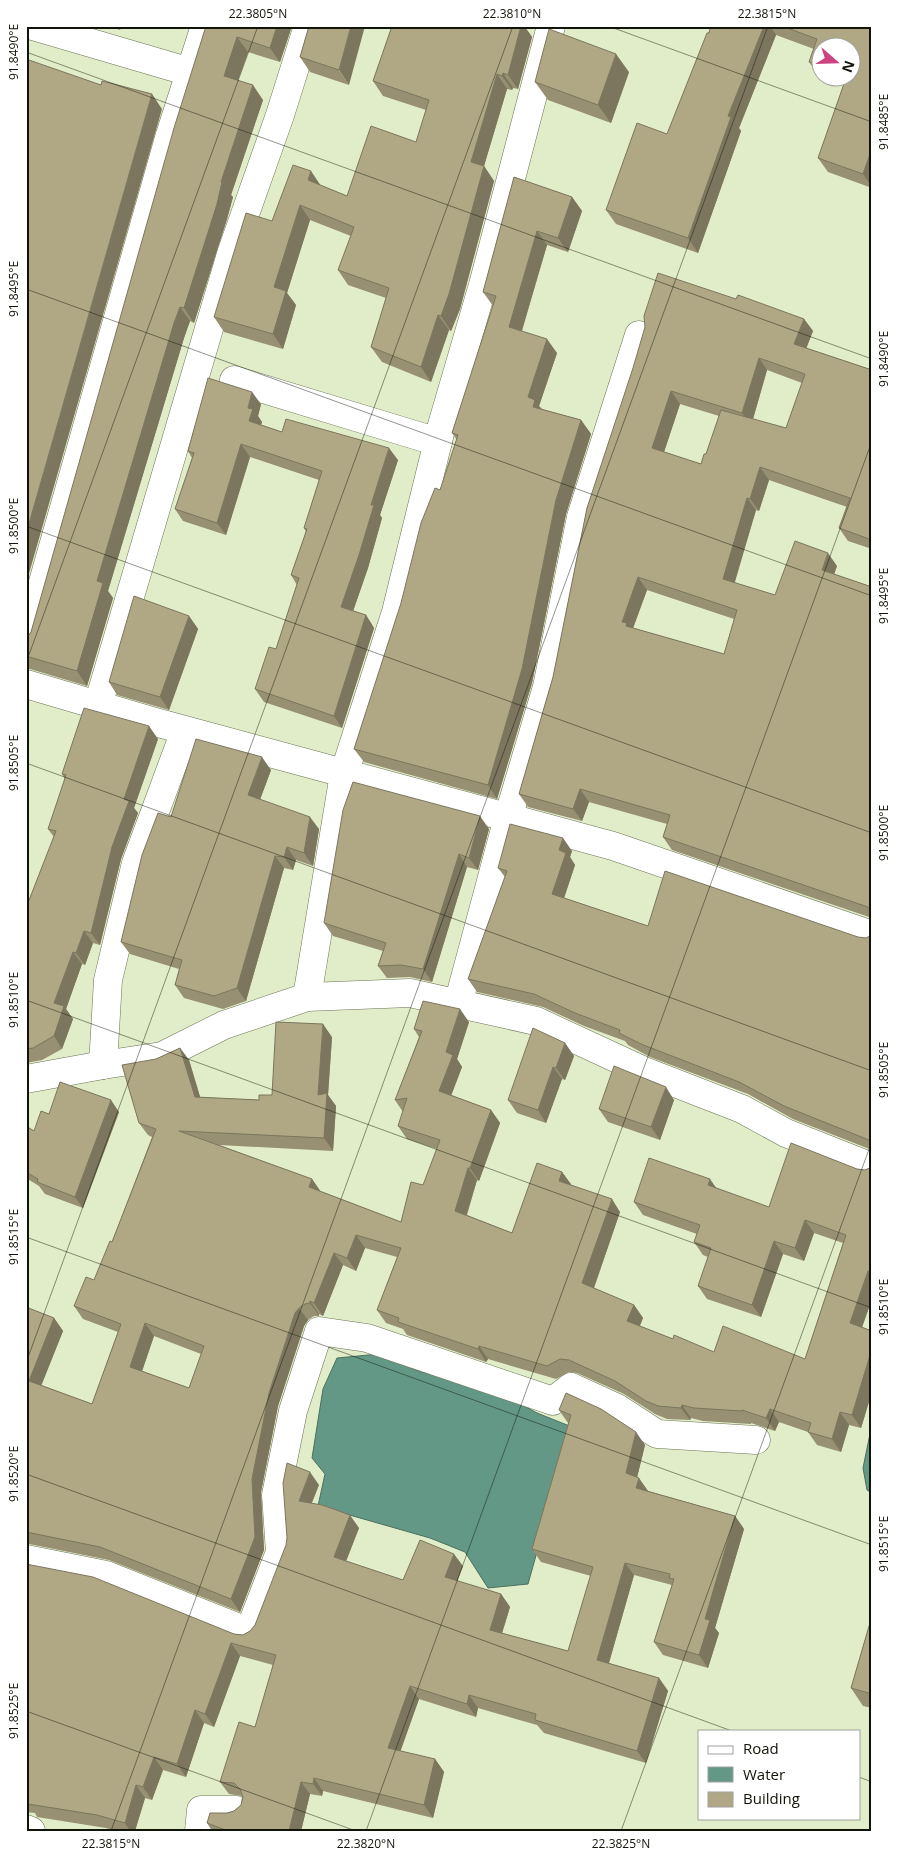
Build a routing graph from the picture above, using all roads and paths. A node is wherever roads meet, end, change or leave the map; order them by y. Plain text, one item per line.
1 (34, 26) edge
2 (205, 26) edge
3 (308, 26) edge
4 (551, 26) edge
5 (190, 72) junction
6 (639, 334) dead end
7 (234, 380) dead end
8 (438, 442) junction
9 (26, 642) edge
10 (26, 684) edge
11 (98, 705) junction
12 (185, 730) junction
13 (344, 774) junction
14 (508, 818) junction
15 (872, 935) edge
16 (307, 997) junction
17 (458, 1004) junction
18 (103, 1065) junction
19 (26, 1079) edge
20 (872, 1167) edge
21 (756, 1440) dead end
22 (26, 1559) edge
23 (236, 1810) edge
24 (26, 1829) edge
25 (31, 1831) edge
26 (199, 1831) edge

1 - 5 street
2 - 5 street
3 - 11 street
4 - 8 street
5 - 9 street
6 - 14 street
7 - 8 street
8 - 13 street
10 - 11 street
11 - 12 street
12 - 13 street
12 - 18 street
13 - 14 street
13 - 16 street
14 - 15 street
14 - 17 street
16 - 17 street
16 - 18 street
17 - 20 street
18 - 19 street
21 - 22 street
23 - 26 street
24 - 25 street

